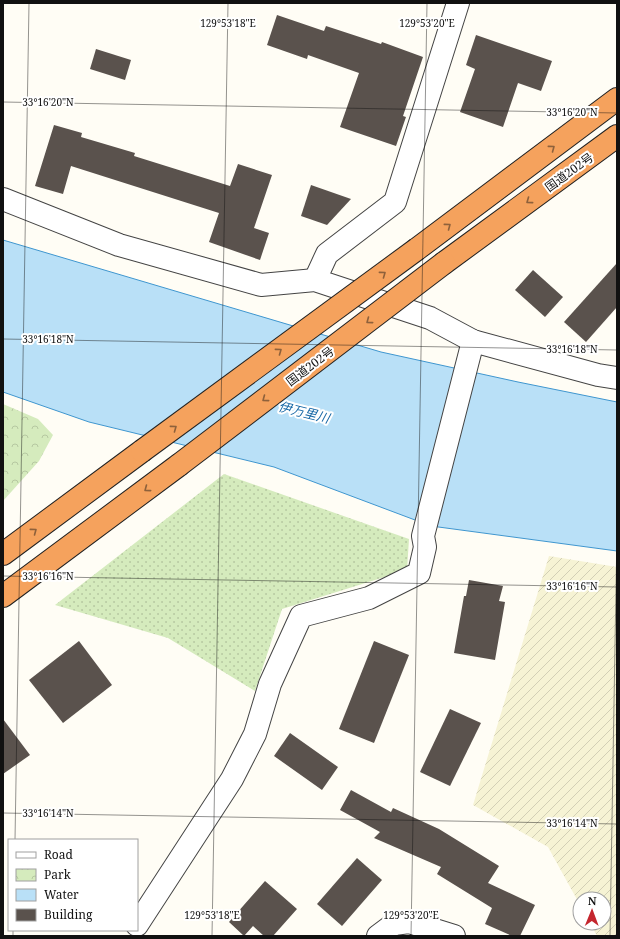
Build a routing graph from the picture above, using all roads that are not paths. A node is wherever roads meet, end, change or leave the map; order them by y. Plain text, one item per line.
1 (458, 3) edge
2 (617, 100) edge
3 (617, 136) edge
4 (3, 199) edge
5 (315, 280) junction
6 (473, 341) junction
7 (617, 378) edge
8 (3, 554) edge
9 (3, 596) edge
10 (138, 923) edge
11 (378, 936) edge
12 (454, 936) edge

1 - 5 street
8 -> 2 highway, bridge
3 -> 9 highway, 国道202号, bridge
4 - 5 street
5 - 6 street
6 - 7 street
6 - 10 street
11 - 12 street

